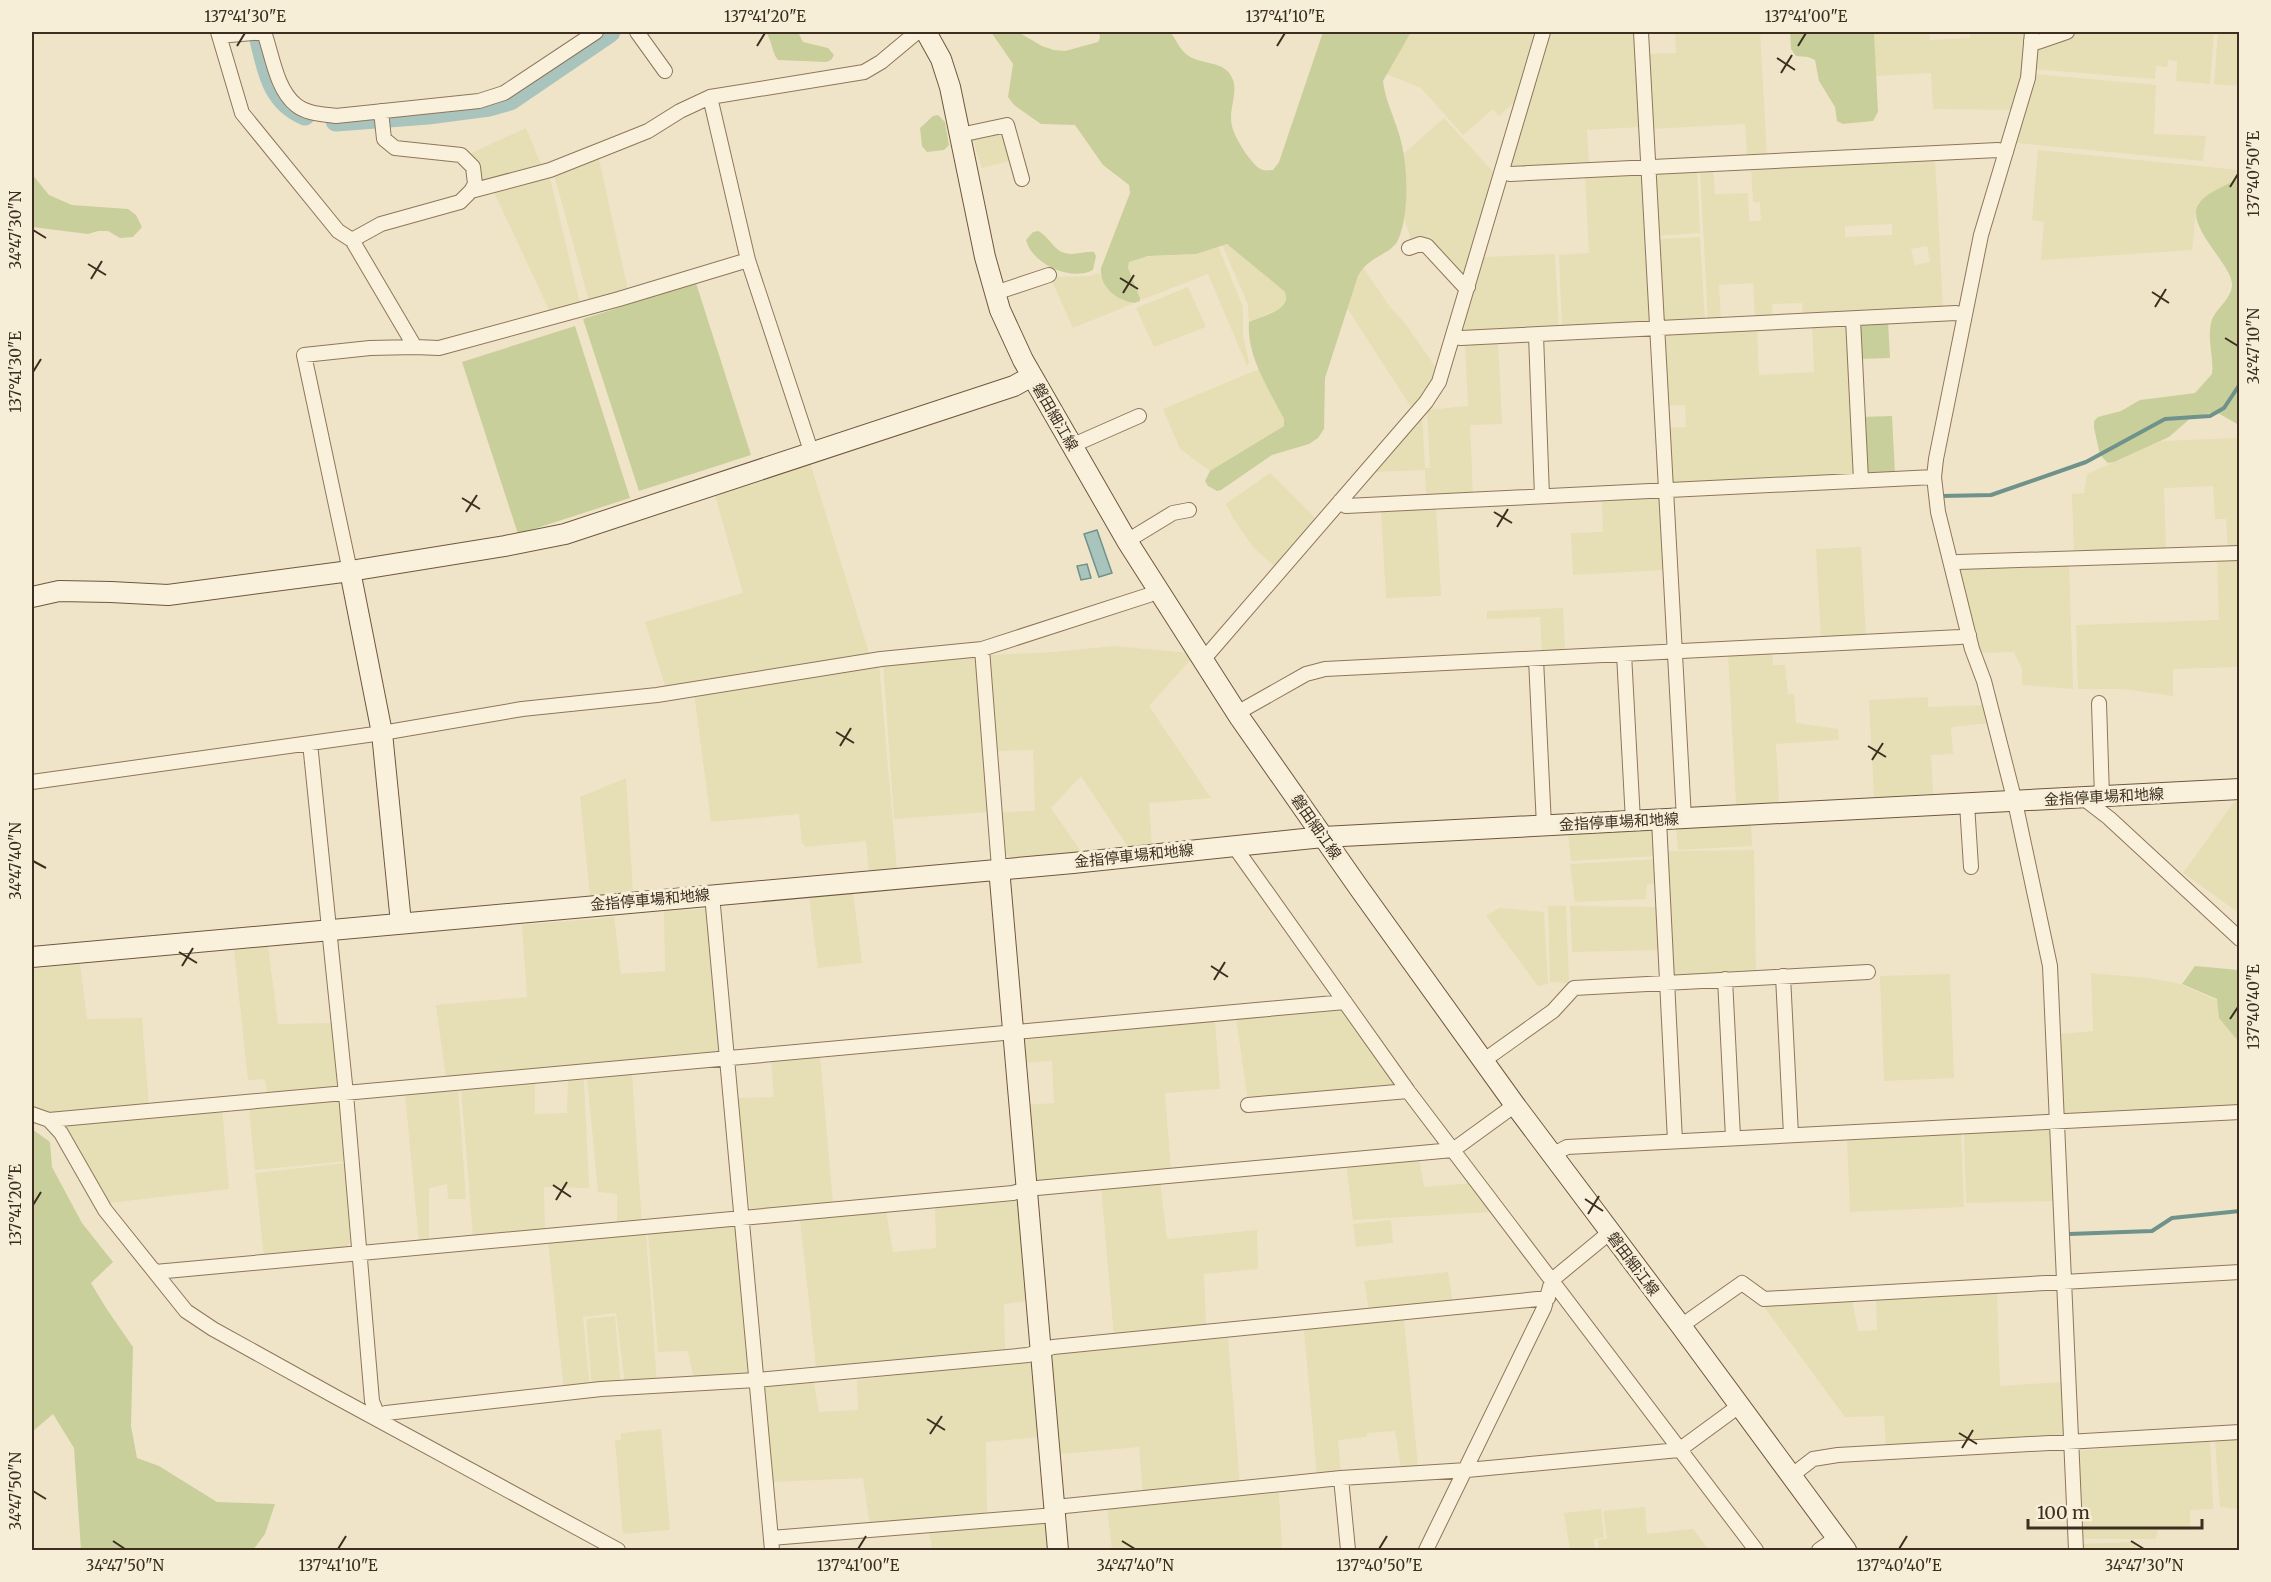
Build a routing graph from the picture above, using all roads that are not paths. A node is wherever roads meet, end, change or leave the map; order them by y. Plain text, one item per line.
1 (264, 32) edge
2 (596, 32) edge
3 (917, 32) edge
4 (926, 32) edge
5 (1543, 32) edge
6 (1641, 32) edge
7 (2067, 32) edge
8 (638, 33) edge
9 (218, 34) edge
10 (2032, 36) edge
11 (665, 71) dead end
12 (710, 97) junction
13 (380, 113) junction
14 (960, 135) junction
15 (2006, 152) junction
16 (1648, 167) junction
17 (1502, 172) junction
18 (1022, 179) dead end
19 (471, 191) junction
20 (352, 240) junction
21 (1409, 248) dead end
22 (748, 260) junction
23 (1049, 275) dead end
24 (1468, 287) junction
25 (995, 293) junction
26 (1965, 315) junction
27 (1853, 319) junction
28 (1657, 328) junction
29 (1536, 335) junction
30 (1454, 336) junction
31 (415, 347) junction
32 (1032, 376) junction
33 (1139, 416) dead end
34 (1071, 446) junction
35 (812, 454) junction
36 (1934, 477) junction
37 (1861, 480) junction
38 (1666, 490) junction
39 (1542, 496) junction
40 (1340, 501) junction
41 (1189, 510) dead end
42 (1127, 541) junction
43 (2240, 553) edge
44 (1951, 564) junction
45 (350, 571) junction
46 (1157, 590) junction
47 (32, 597) edge
48 (1969, 635) junction
49 (982, 649) junction
50 (1675, 651) junction
51 (1624, 654) junction
52 (1201, 658) junction
53 (1536, 658) junction
54 (2099, 703) dead end
55 (1237, 713) junction
56 (382, 733) junction
57 (310, 743) junction
58 (32, 782) edge
59 (2240, 789) edge
60 (2093, 798) junction
61 (2015, 802) junction
62 (1967, 804) junction
63 (1684, 819) junction
64 (1659, 820) junction
65 (1633, 821) junction
66 (1544, 826) junction
67 (1323, 837) junction
68 (1234, 846) junction
69 (1971, 867) dead end
70 (999, 868) junction
71 (712, 895) junction
72 (401, 923) junction
73 (329, 930) junction
74 (2240, 939) edge
75 (32, 957) edge
76 (1868, 972) dead end
77 (1783, 976) junction
78 (1725, 979) junction
79 (1666, 982) junction
80 (1345, 1002) junction
81 (1013, 1032) junction
82 (728, 1058) junction
83 (1483, 1061) junction
84 (1408, 1091) junction
85 (346, 1094) junction
86 (1248, 1104) dead end
87 (1515, 1105) junction
88 (2240, 1112) edge
89 (32, 1114) edge
90 (49, 1120) junction
91 (2057, 1122) junction
92 (1791, 1135) junction
93 (1733, 1137) junction
94 (1676, 1141) junction
95 (1453, 1150) junction
96 (1552, 1155) junction
97 (1026, 1189) junction
98 (742, 1218) junction
99 (1609, 1233) junction
100 (359, 1254) junction
101 (155, 1272) junction
102 (2240, 1272) edge
103 (1552, 1280) junction
104 (2064, 1282) junction
105 (1548, 1298) junction
106 (1681, 1326) junction
107 (1041, 1350) junction
108 (756, 1380) junction
109 (1739, 1406) junction
110 (374, 1417) junction
111 (2240, 1432) edge
112 (2071, 1443) junction
113 (1679, 1450) junction
114 (1467, 1470) junction
115 (1791, 1476) junction
116 (1341, 1478) junction
117 (1055, 1511) junction
118 (771, 1544) edge
119 (1841, 1544) edge
120 (618, 1551) edge
121 (1058, 1551) edge
122 (1348, 1551) edge
123 (1426, 1551) edge
124 (1756, 1551) edge
125 (1819, 1551) edge
126 (2076, 1551) edge

1 - 9 street
1 - 13 street
2 - 13 street
3 - 12 street
4 - 14 main road, 磐田細江線
5 - 17 street
6 - 16 street
7 - 10 street
8 - 11 street
9 - 20 street
10 - 15 street
12 - 19 street
12 - 22 street
13 - 19 street
14 - 18 street
14 - 25 main road, 磐田細江線
15 - 16 street
15 - 26 street
16 - 17 street
16 - 28 street
17 - 24 street
19 - 20 street
20 - 31 street
21 - 24 street
22 - 31 street
22 - 35 street
23 - 25 street
24 - 30 street
25 - 32 main road, 磐田細江線
26 - 27 street
26 - 36 street
27 - 28 street
27 - 37 street
28 - 29 street
28 - 38 street
29 - 30 street
29 - 39 street
30 - 40 street
31 - 45 street
32 - 34 main road, 磐田細江線
32 - 35 main road
33 - 34 street
34 - 42 main road, 磐田細江線
35 - 45 main road
36 - 37 street
36 - 44 street
37 - 38 street
38 - 39 street
38 - 50 street
39 - 40 street
40 - 52 street
41 - 42 street
42 - 46 main road, 磐田細江線
43 - 44 street
44 - 48 street
45 - 47 main road
45 - 56 main road
46 - 49 street
46 - 52 main road, 磐田細江線
48 - 50 street
48 - 61 street
49 - 56 street
49 - 70 street
50 - 51 street
50 - 63 street
51 - 53 street
51 - 65 street
52 - 55 main road, 磐田細江線
53 - 55 street
53 - 66 street
54 - 60 street
55 - 67 main road, 磐田細江線
56 - 57 street
56 - 72 main road
57 - 58 street
57 - 73 street
59 - 60 main road, 金指停車場和地線
60 - 61 main road, 金指停車場和地線
60 - 74 street
61 - 62 main road, 金指停車場和地線
61 - 91 street
62 - 63 main road, 金指停車場和地線
62 - 69 street
63 - 64 main road, 金指停車場和地線
64 - 65 main road, 金指停車場和地線
64 - 79 street
65 - 66 main road, 金指停車場和地線
66 - 67 main road, 金指停車場和地線
67 - 68 main road, 金指停車場和地線
67 - 83 main road, 磐田細江線
68 - 70 main road, 金指停車場和地線
68 - 80 street
70 - 71 main road, 金指停車場和地線
70 - 81 main road
71 - 72 main road, 金指停車場和地線
71 - 82 street
72 - 73 main road, 金指停車場和地線
73 - 75 main road, 金指停車場和地線
73 - 85 street
76 - 77 street
77 - 78 street
77 - 92 street
78 - 79 street
78 - 93 street
79 - 83 street
79 - 94 street
80 - 81 street
80 - 84 street
81 - 82 street
81 - 97 main road
82 - 85 street
82 - 98 street
83 - 87 main road, 磐田細江線
84 - 86 street
84 - 95 street
85 - 90 street
85 - 100 street
87 - 95 street
87 - 96 main road, 磐田細江線
88 - 91 street
89 - 90 street
90 - 101 street
91 - 92 street
91 - 104 street
92 - 93 street
93 - 94 street
94 - 96 street
95 - 97 street
95 - 103 street
96 - 99 main road, 磐田細江線
97 - 98 street
97 - 107 main road
98 - 100 street
98 - 108 street
99 - 103 street
99 - 106 main road, 磐田細江線
100 - 101 street
100 - 110 street
101 - 110 street
102 - 104 street
103 - 105 street
103 - 113 street
104 - 106 street
104 - 112 street
105 - 107 street
105 - 114 street
106 - 109 main road, 磐田細江線
107 - 108 street
107 - 117 main road
108 - 110 street
108 - 118 street
109 - 113 street
109 - 115 main road, 磐田細江線
110 - 120 street
111 - 112 street
112 - 115 street
112 - 126 street
113 - 114 street
113 - 124 street
114 - 116 street
114 - 123 street
115 - 119 main road, 磐田細江線
116 - 117 street
116 - 122 street
117 - 118 street
117 - 121 main road
119 - 125 street

